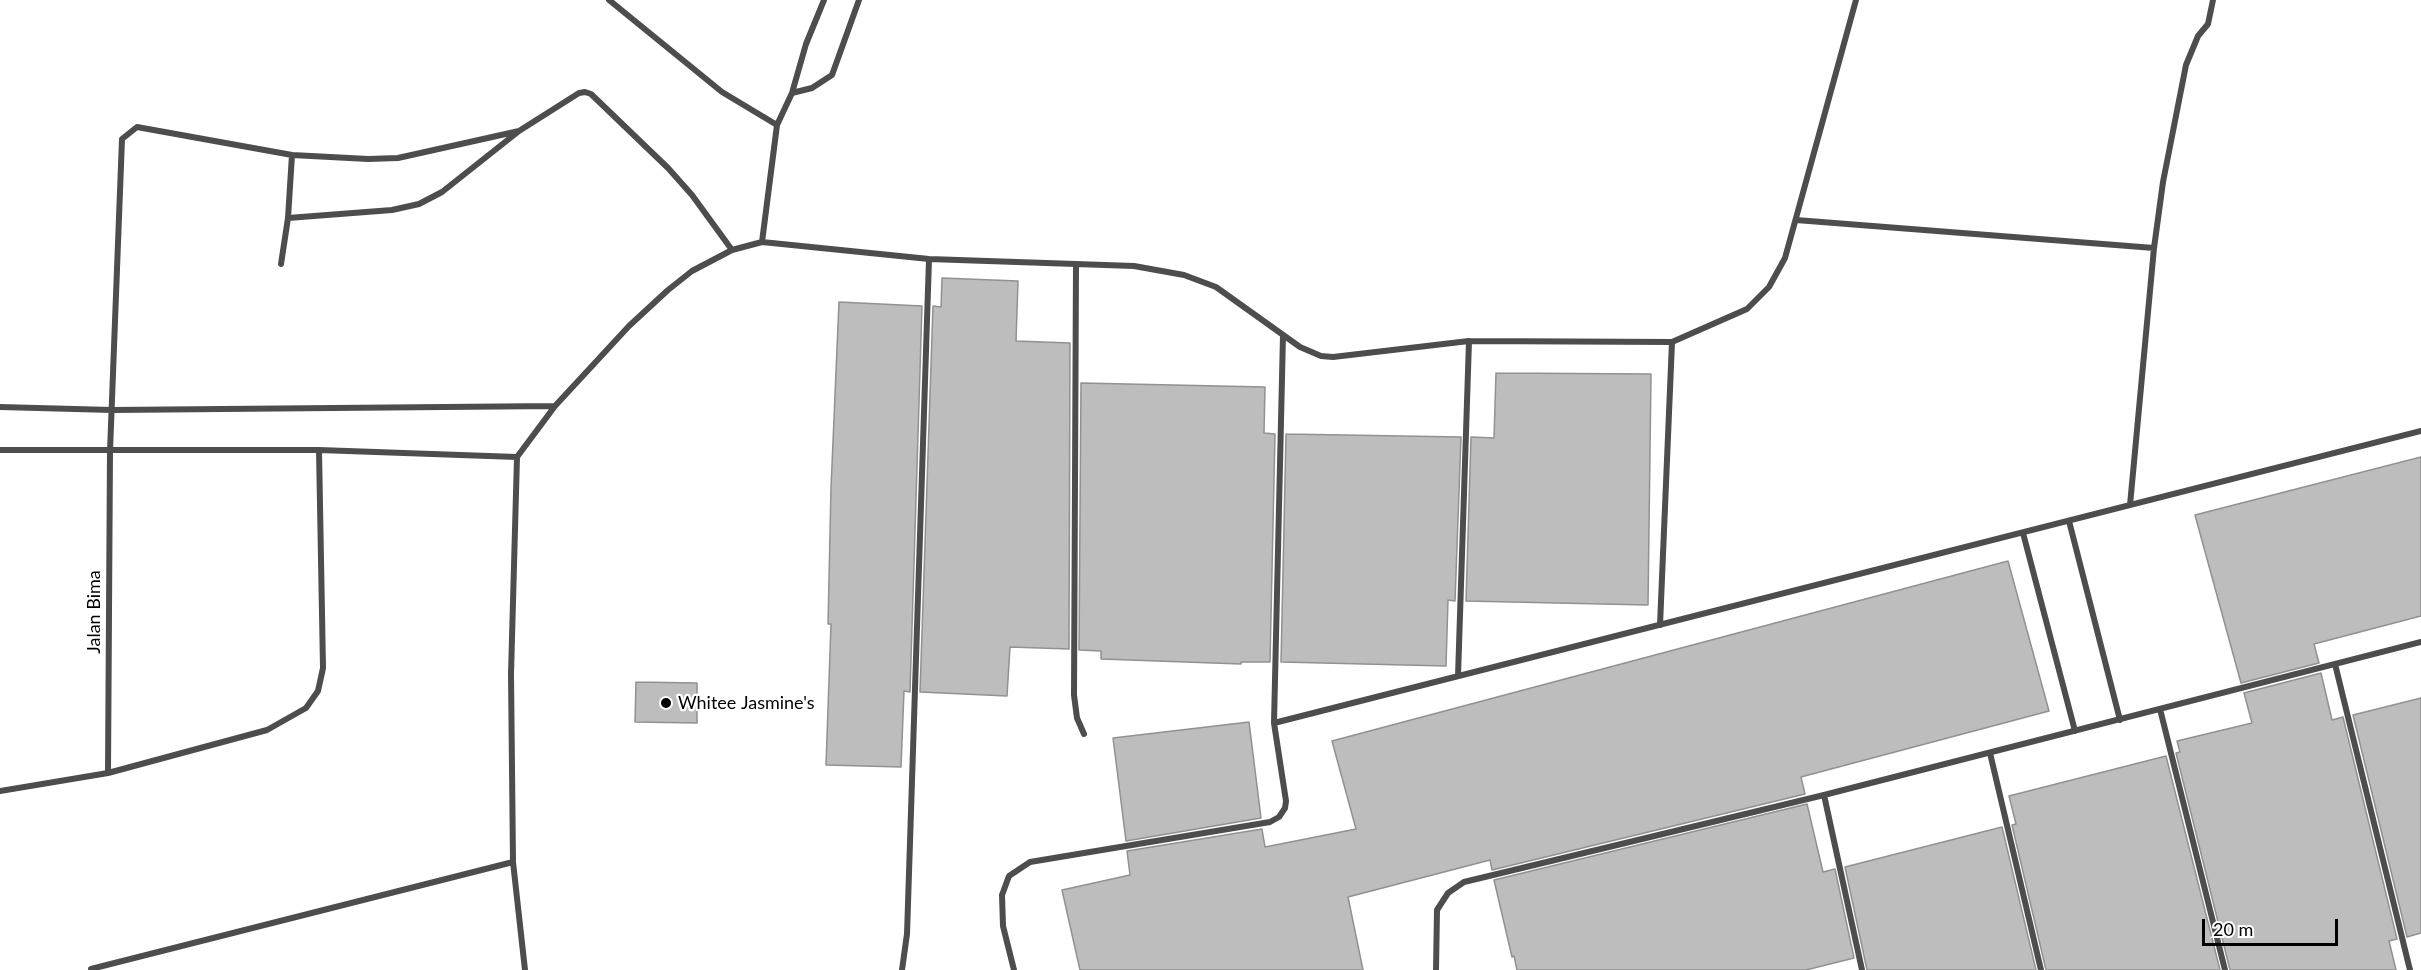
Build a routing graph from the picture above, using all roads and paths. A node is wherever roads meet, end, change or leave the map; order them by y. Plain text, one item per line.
1 (609, 0) edge
2 (824, 0) edge
3 (859, 0) edge
4 (1856, 0) edge
5 (2214, 0) edge
6 (792, 93) junction
7 (777, 125) junction
8 (519, 131) junction
9 (292, 155) junction
10 (288, 219) junction
11 (1796, 220) junction
12 (762, 242) junction
13 (2154, 248) junction
14 (732, 250) junction
15 (929, 259) junction
16 (281, 264) dead end
17 (1076, 264) junction
18 (1283, 336) junction
19 (1469, 341) junction
20 (1672, 342) junction
21 (0, 406) edge
22 (555, 406) junction
23 (112, 410) junction
24 (2421, 431) edge
25 (0, 450) edge
26 (110, 450) junction
27 (319, 450) junction
28 (517, 458) junction
29 (2130, 505) junction
30 (2069, 521) junction
31 (2023, 533) junction
32 (1660, 624) junction
33 (2421, 642) edge
34 (2335, 664) junction
35 (1458, 676) junction
36 (2160, 709) junction
37 (2120, 720) junction
38 (1274, 723) junction
39 (2075, 731) junction
40 (1084, 734) dead end
41 (1990, 753) junction
42 (108, 773) junction
43 (0, 791) edge
44 (1824, 795) junction
45 (513, 862) junction
46 (91, 969) edge
47 (525, 970) edge
48 (902, 970) edge
49 (1014, 970) edge
50 (1436, 970) edge
51 (1862, 970) edge
52 (2041, 970) edge
53 (2225, 970) edge
54 (2410, 970) edge

1 - 7 street
2 - 6 street
3 - 6 street
4 - 11 street
5 - 13 street
6 - 7 street
7 - 12 street
8 - 9 street, Jalan Bima
8 - 10 street
8 - 14 street
9 - 10 street
9 - 23 street, Jalan Bima
10 - 16 street
11 - 13 street
11 - 20 street
12 - 14 street
12 - 15 street
13 - 29 street
14 - 22 street
15 - 17 street
15 - 48 street
17 - 18 street
17 - 40 street
18 - 19 street
18 - 38 street
19 - 20 street
19 - 35 street
20 - 32 street
21 - 23 street
22 - 23 street
22 - 28 street
23 - 26 street, Jalan Bima
24 - 29 street
25 - 26 street
26 - 27 street
26 - 42 street, Jalan Bima
27 - 28 street
27 - 42 street
28 - 45 street
29 - 30 street
30 - 31 street
30 - 37 street
31 - 32 street
31 - 39 street
32 - 35 street
33 - 34 street
34 - 36 street
34 - 54 street
35 - 38 street
36 - 37 street
36 - 53 street
37 - 39 street
38 - 49 street
39 - 41 street
41 - 44 street
41 - 52 street
42 - 43 street
44 - 50 street
44 - 51 street
45 - 46 street
45 - 47 street

